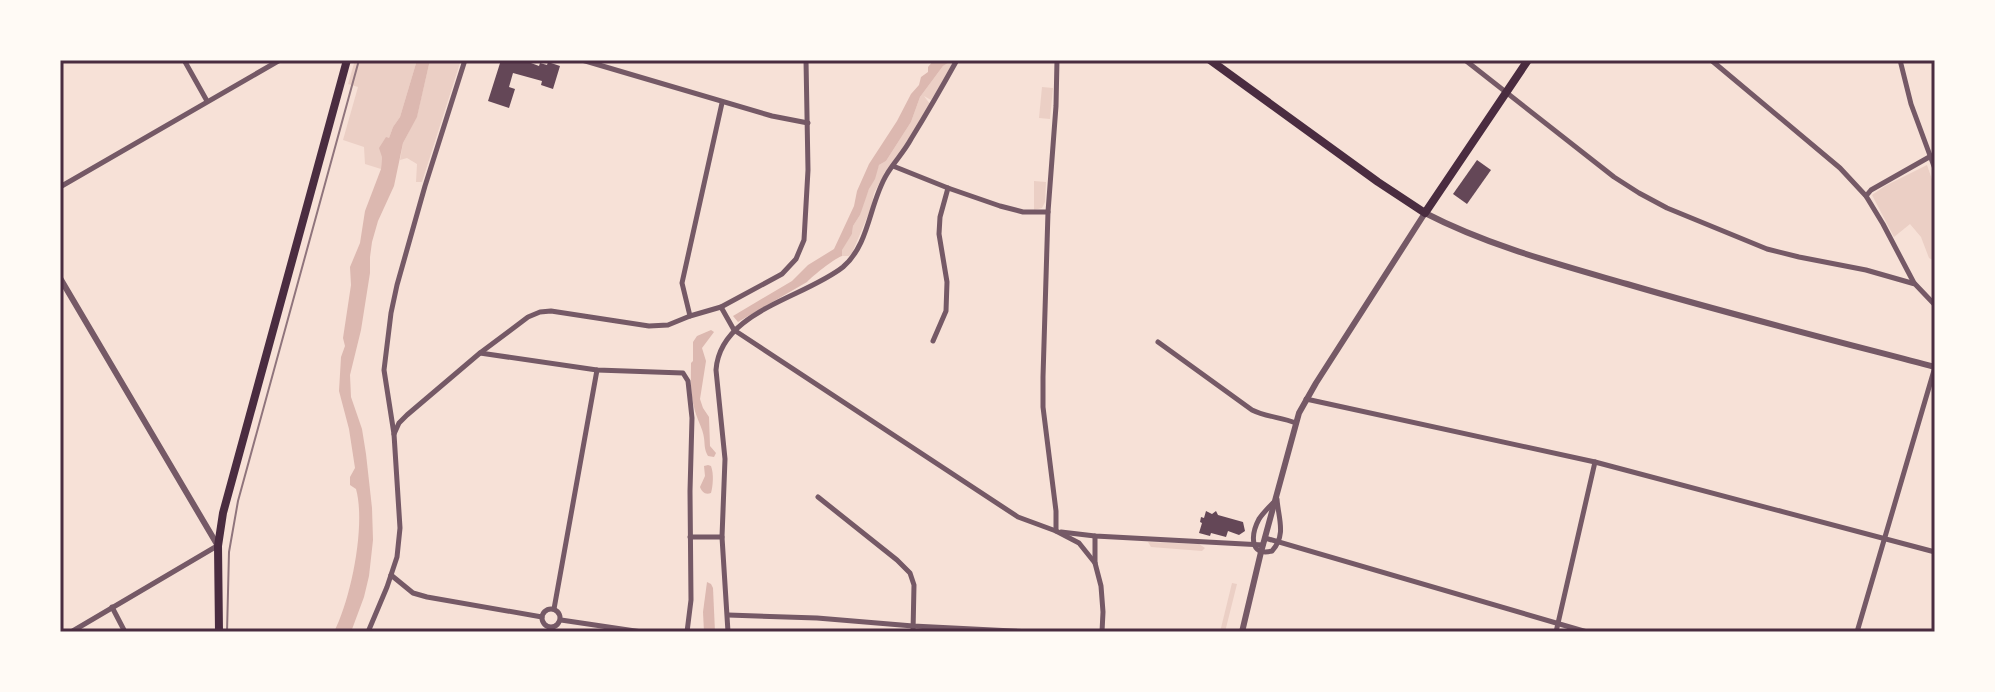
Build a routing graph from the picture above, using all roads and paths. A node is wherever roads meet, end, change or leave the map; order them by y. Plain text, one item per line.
1 (184, 60) edge
2 (280, 60) edge
3 (347, 60) edge
4 (465, 60) edge
5 (582, 60) edge
6 (806, 60) edge
7 (957, 60) edge
8 (1057, 60) edge
9 (1210, 60) edge
10 (1465, 60) edge
11 (1528, 60) edge
12 (1711, 60) edge
13 (1900, 60) edge
14 (1506, 92) junction
15 (207, 101) junction
16 (722, 102) junction
17 (808, 123) junction
18 (1931, 156) junction
19 (893, 166) junction
20 (1935, 169) edge
21 (60, 187) edge
22 (948, 188) junction
23 (1866, 196) junction
24 (1048, 212) junction
25 (1425, 213) junction
26 (60, 278) edge
27 (1915, 284) junction
28 (1935, 305) edge
29 (721, 307) junction
30 (690, 316) junction
31 (734, 330) junction
32 (933, 341) dead end
33 (1158, 342) dead end
34 (480, 353) junction
35 (1935, 367) edge
36 (597, 370) junction
37 (1306, 399) junction
38 (1296, 423) junction
39 (394, 434) junction
40 (1595, 462) junction
41 (818, 497) dead end
42 (1276, 497) junction
43 (1056, 531) junction
44 (1095, 536) junction
45 (690, 537) junction
46 (722, 537) junction
47 (1886, 537) junction
48 (1279, 542) junction
49 (1253, 544) junction
50 (1263, 545) junction
51 (218, 546) junction
52 (1935, 552) edge
53 (1095, 563) junction
54 (391, 575) junction
55 (112, 607) junction
56 (554, 609) junction
57 (728, 615) junction
58 (542, 617) junction
59 (561, 620) junction
60 (1558, 624) junction
61 (913, 629) edge
62 (549, 630) edge
63 (71, 632) edge
64 (125, 632) edge
65 (219, 632) edge
66 (368, 632) edge
67 (642, 632) edge
68 (687, 632) edge
69 (728, 632) edge
70 (1033, 632) edge
71 (1102, 632) edge
72 (1242, 632) edge
73 (1556, 632) edge
74 (1587, 632) edge
75 (1857, 632) edge

1 - 15 street
2 - 15 street
3 - 51 main road
4 - 39 street
5 - 16 street
6 - 17 street
7 - 19 street
8 - 24 street
9 - 25 main road
10 - 14 street
11 - 14 main road
12 - 23 street
13 - 18 street
14 - 25 main road
14 - 27 street
15 - 21 street
16 - 17 street
16 - 30 street
17 - 29 street
18 - 20 street
18 - 23 street
19 - 22 street
19 - 31 street
22 - 24 street
22 - 32 street
23 - 27 street
24 - 43 street
25 - 35 street
25 - 37 street
26 - 51 street
27 - 28 street
29 - 30 street
29 - 31 street
30 - 34 street
31 - 43 street
31 - 46 street
33 - 38 street
34 - 36 street
34 - 39 street
35 - 47 street
36 - 45 street
36 - 56 street
37 - 38 street
37 - 40 street
38 - 42 street
39 - 54 street
40 - 47 street
40 - 60 street
41 - 61 street
42 - 48 street
42 - 49 street
42 - 50 street
43 - 44 street
43 - 53 street
44 - 49 street
44 - 53 street
45 - 46 street
45 - 68 street
46 - 57 street
47 - 52 street
47 - 75 street
48 - 50 street
48 - 50 street
48 - 60 street
49 - 50 street
50 - 72 street
51 - 55 street
51 - 65 main road
53 - 71 street
54 - 58 street
54 - 66 street
55 - 63 street
55 - 64 street
56 - 58 street
56 - 59 street
57 - 61 street
57 - 69 street
58 - 62 street
59 - 62 street
59 - 67 street
60 - 73 street
60 - 74 street
61 - 70 street

